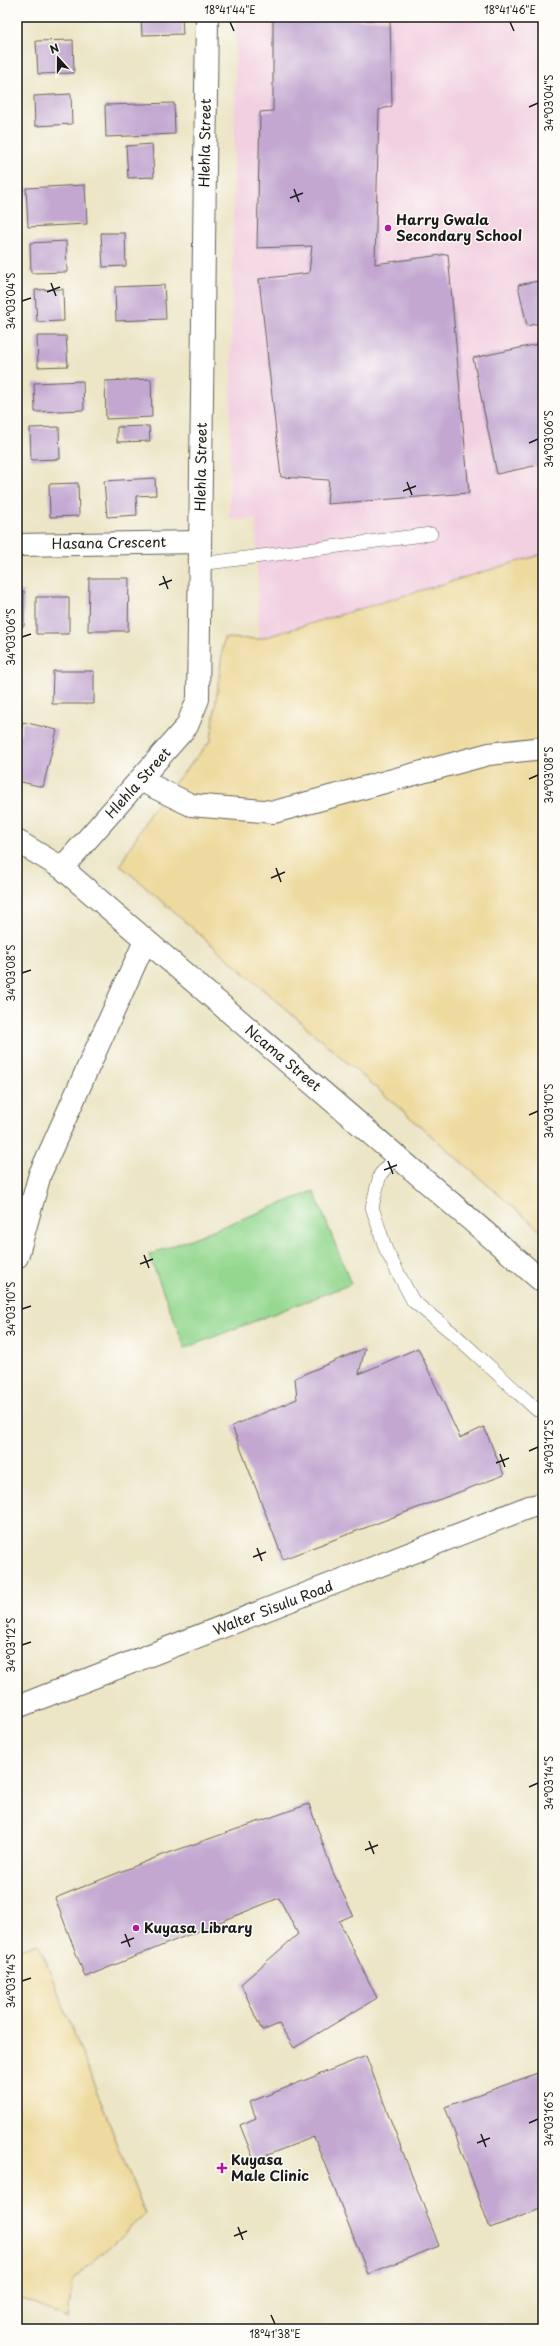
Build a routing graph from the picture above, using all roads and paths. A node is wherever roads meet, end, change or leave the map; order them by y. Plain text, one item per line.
1 (207, 17) edge
2 (431, 534) dead end
3 (200, 542) junction
4 (17, 545) edge
5 (200, 564) junction
6 (543, 748) edge
7 (140, 780) junction
8 (17, 841) edge
9 (62, 868) junction
10 (145, 941) junction
11 (397, 1154) junction
12 (17, 1257) edge
13 (543, 1282) edge
14 (537, 1410) dead end
15 (538, 1502) edge
16 (17, 1707) edge
17 (17, 2328) edge
18 (21, 2329) edge

1 - 3 street, Hlehla Street
2 - 5 lane
3 - 4 street, Hasana Crescent
3 - 5 street, Hlehla Street
5 - 7 street, Hlehla Street
6 - 7 street
7 - 9 street, Hlehla Street
8 - 9 street, Ncama Street
9 - 10 street, Ncama Street
10 - 11 street, Ncama Street
10 - 12 street
11 - 13 street, Ncama Street
11 - 14 lane
15 - 16 street, Walter Sisulu Road
17 - 18 lane

